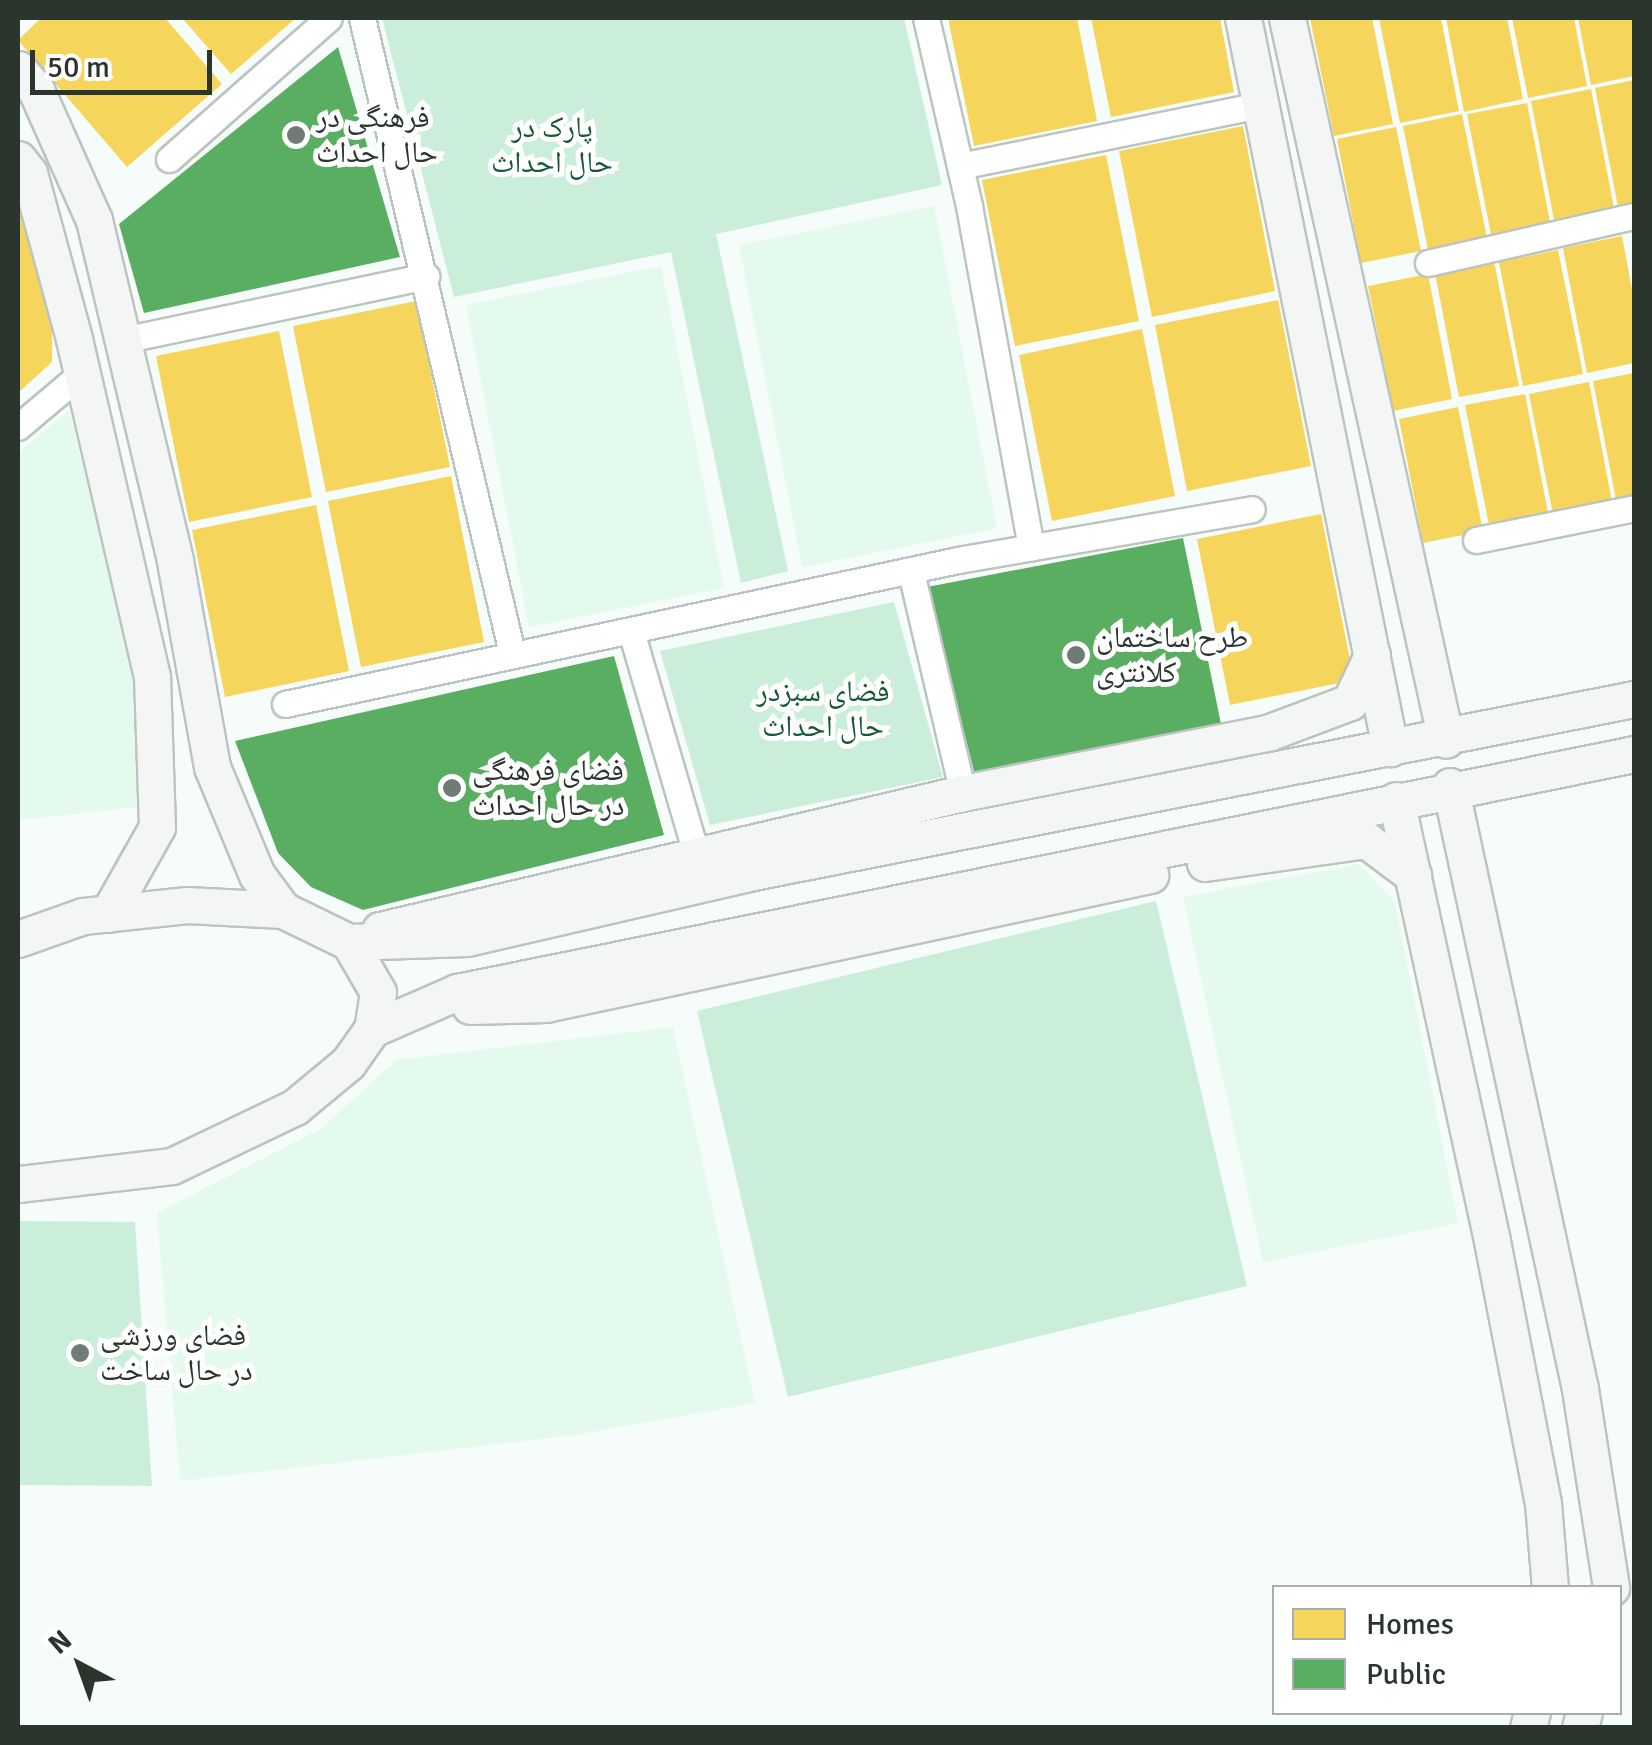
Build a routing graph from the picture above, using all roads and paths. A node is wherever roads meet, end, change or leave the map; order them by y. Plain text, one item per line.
1 (329, 18) edge
2 (362, 18) edge
3 (926, 18) edge
4 (1243, 18) edge
5 (1286, 18) edge
6 (18, 69) edge
7 (1261, 105) junction
8 (18, 159) edge
9 (170, 159) dead end
10 (960, 166) junction
11 (1634, 216) edge
12 (1428, 263) dead end
13 (426, 276) junction
14 (123, 340) junction
15 (82, 373) junction
16 (18, 427) edge
17 (1252, 508) dead end
18 (1634, 508) edge
19 (1476, 540) dead end
20 (1031, 547) junction
21 (911, 572) junction
22 (631, 632) junction
23 (512, 654) junction
24 (1372, 655) junction
25 (1634, 699) edge
26 (285, 704) dead end
27 (1446, 740) junction
28 (1390, 748) junction
29 (1164, 753) junction
30 (1634, 754) edge
31 (1204, 784) junction
32 (1450, 786) junction
33 (963, 794) junction
34 (1396, 800) junction
35 (696, 854) junction
36 (1412, 874) junction
37 (283, 910) junction
38 (108, 914) junction
39 (18, 939) edge
40 (349, 942) junction
41 (414, 1008) junction
42 (372, 1029) junction
43 (18, 1184) edge
44 (1550, 1585) edge
45 (1611, 1585) edge

1 - 9 street
2 - 13 street
3 - 10 street
4 - 7 street
5 - 27 street
6 - 14 street
7 - 10 street
7 - 24 street
8 - 15 street
10 - 20 street
11 - 12 street
13 - 14 street
13 - 23 street
14 - 37 street
15 - 16 street
15 - 38 street
17 - 20 street
18 - 19 street
20 - 21 street
21 - 22 street
21 - 33 street
22 - 23 street
22 - 35 street
23 - 26 street
24 - 28 street
24 - 29 street
25 - 27 street
27 - 28 street
28 - 31 street
29 - 31 street
29 - 33 street
30 - 32 street
31 - 40 street
32 - 34 street
32 - 45 street
33 - 35 street
34 - 36 street
34 - 41 street
35 - 40 street
36 - 41 street
36 - 44 street
37 - 38 street
37 - 40 street
38 - 39 street
40 - 42 street
41 - 42 street
42 - 43 street

